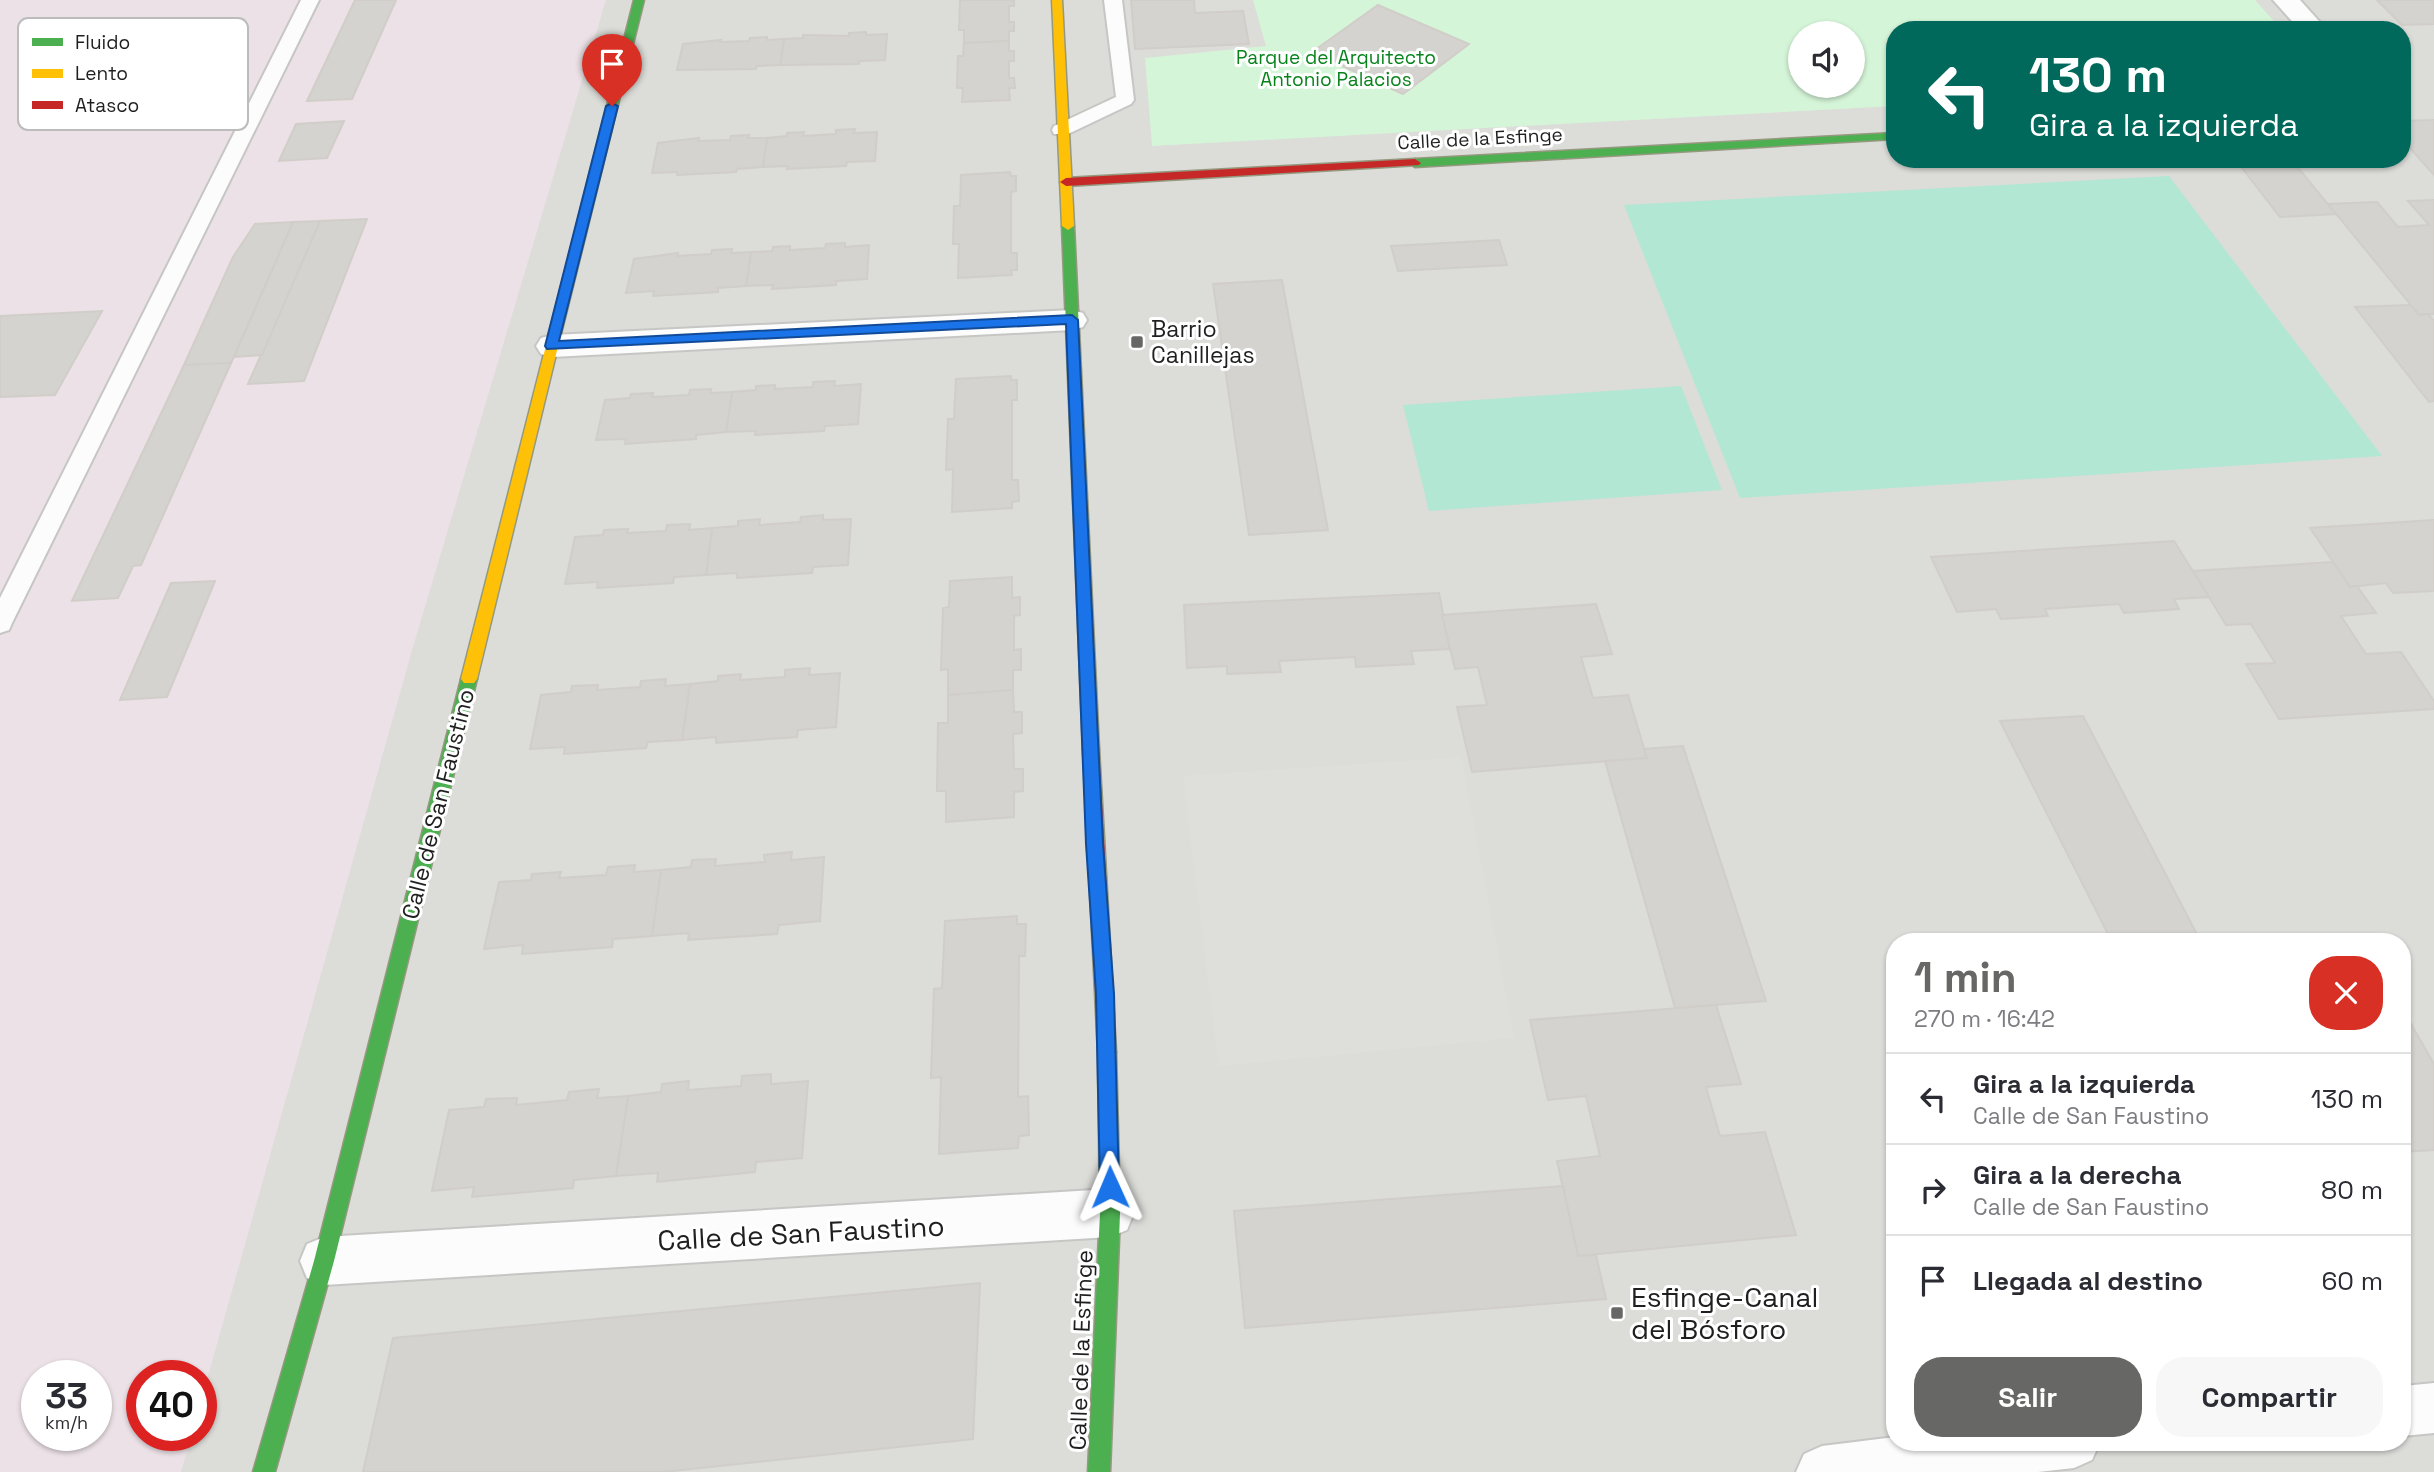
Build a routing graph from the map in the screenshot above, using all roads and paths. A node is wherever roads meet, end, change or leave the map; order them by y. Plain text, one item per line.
1 (639, 0) edge
2 (1057, 0) edge
3 (1113, 0) edge
4 (2286, 0) edge
5 (303, 6) edge
6 (2306, 21) edge
7 (248, 118) edge
8 (242, 130) edge
9 (1061, 130) junction
10 (1886, 136) edge
11 (1066, 182) junction
12 (1072, 320) junction
13 (552, 346) junction
14 (0, 623) edge
15 (1110, 1213) junction
16 (324, 1261) junction
17 (2434, 1408) edge
18 (2411, 1410) edge
19 (2029, 1451) edge
20 (1975, 1462) edge
21 (264, 1472) edge
22 (1099, 1472) edge
23 (1822, 1472) edge

1 - 13 street, Calle de San Faustino
2 - 9 street, Calle de la Esfinge
3 - 9 lane
4 - 6 street
5 - 7 lane
8 - 14 lane
9 - 11 street, Calle de la Esfinge
10 - 11 street, Calle de la Esfinge
11 - 12 street, Calle de la Esfinge
12 - 13 street
12 - 15 street, Calle de la Esfinge
13 - 16 street, Calle de San Faustino
15 - 16 street, Calle de San Faustino
15 - 22 street, Calle de la Esfinge
16 - 21 street, Calle de San Faustino
17 - 18 street
19 - 20 street
20 - 23 street

